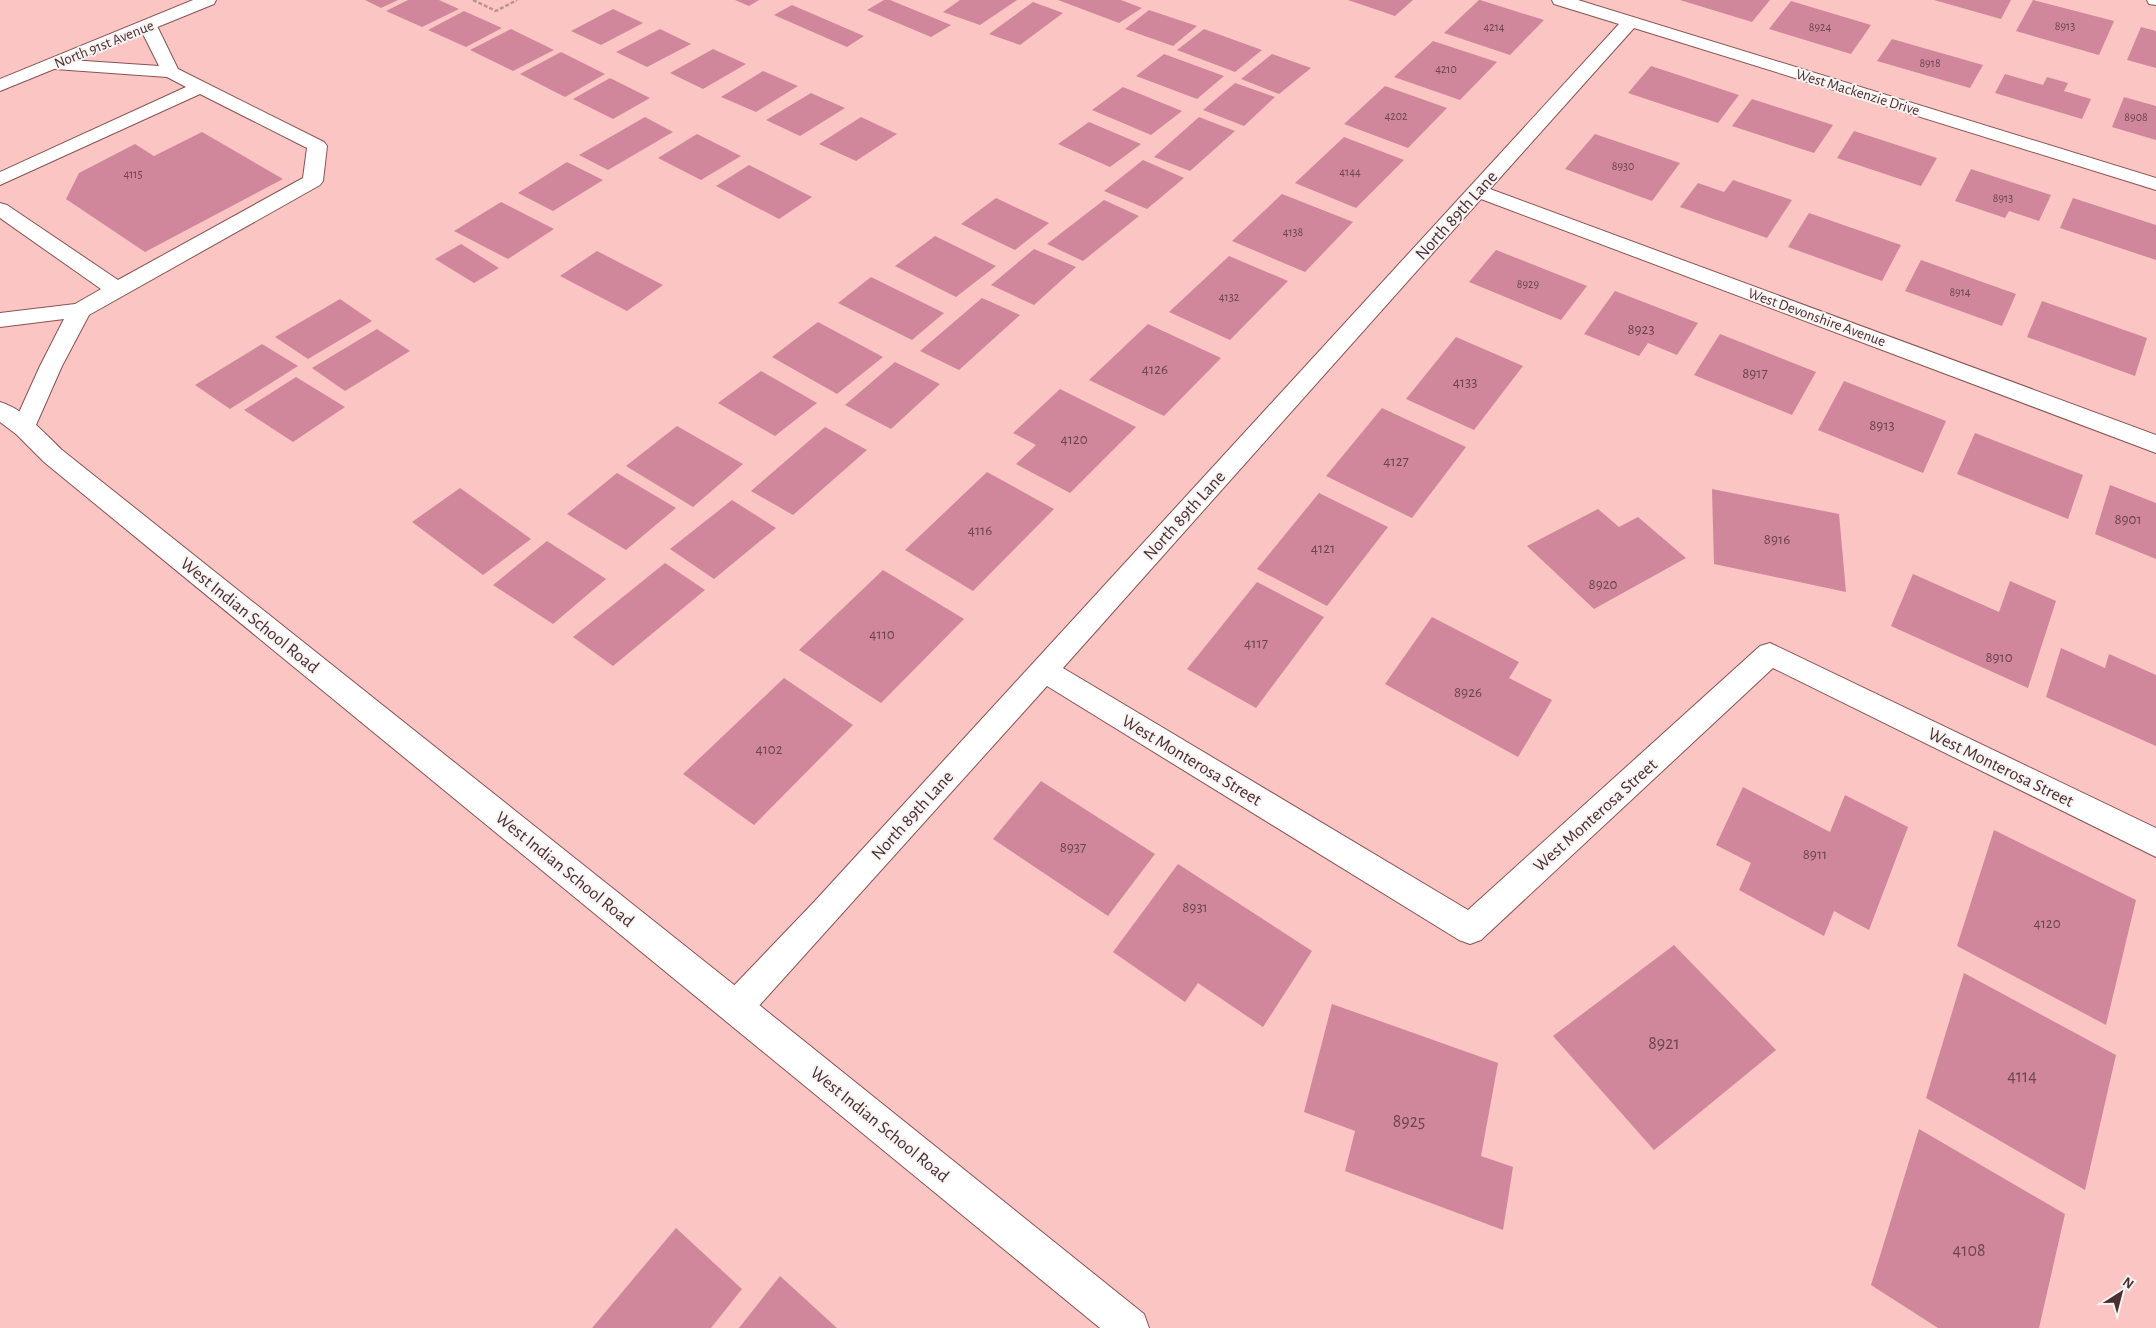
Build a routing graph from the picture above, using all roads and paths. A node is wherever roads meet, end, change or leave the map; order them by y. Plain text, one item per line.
1 (208, 0) edge
2 (473, 0) edge
3 (517, 0) edge
4 (1560, 0) edge
5 (1630, 22) junction
6 (148, 26) junction
7 (55, 64) junction
8 (171, 72) junction
9 (0, 86) edge
10 (201, 87) junction
11 (0, 179) edge
12 (2156, 184) edge
13 (1477, 191) junction
14 (0, 209) edge
15 (116, 289) junction
16 (80, 310) junction
17 (0, 320) edge
18 (0, 410) edge
19 (24, 428) junction
20 (2156, 444) edge
21 (1044, 670) junction
22 (2156, 843) edge
23 (736, 1006) junction
24 (1130, 1328) edge

1 - 6 street, North 91st Avenue
2 - 3 path
4 - 5 street, West Mackenzie Drive
5 - 12 street, West Mackenzie Drive
5 - 13 street, North 89th Lane
6 - 7 street, North 91st Avenue
6 - 8 street
7 - 8 street
7 - 9 street, North 91st Avenue
8 - 10 street
10 - 11 street
10 - 15 street
13 - 20 street, West Devonshire Avenue
13 - 21 street, North 89th Lane
14 - 15 street
15 - 16 street
16 - 17 street
16 - 19 street
18 - 19 street, West Indian School Road
19 - 23 street, West Indian School Road
21 - 22 street, West Monterosa Street
21 - 23 street, North 89th Lane
23 - 24 street, West Indian School Road

